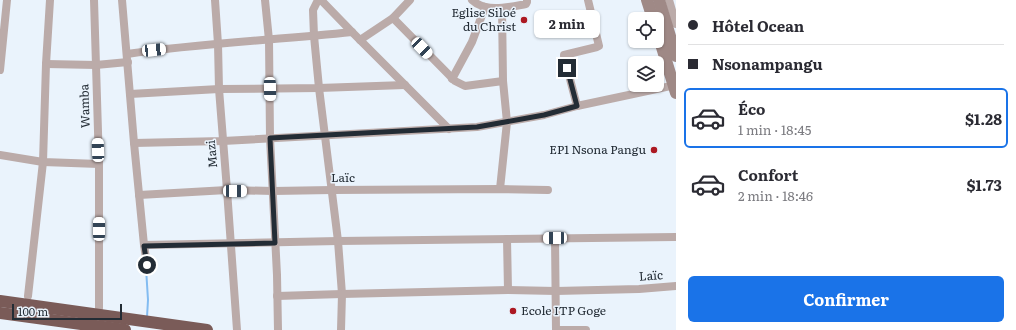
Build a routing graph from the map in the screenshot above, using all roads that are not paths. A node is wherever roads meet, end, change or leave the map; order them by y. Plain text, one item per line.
1 (7, 0) edge
2 (50, 0) edge
3 (94, 0) edge
4 (125, 0) edge
5 (215, 0) edge
6 (265, 0) edge
7 (318, 0) edge
8 (321, 0) edge
9 (410, 0) edge
10 (472, 0) edge
11 (527, 0) edge
12 (588, 0) edge
13 (647, 0) edge
14 (659, 0) edge
15 (669, 0) edge
16 (485, 7) junction
17 (502, 8) junction
18 (651, 12) edge
19 (393, 18) junction
20 (669, 27) edge
21 (352, 32) junction
22 (314, 36) junction
23 (269, 40) junction
24 (360, 40) junction
25 (218, 44) junction
26 (676, 56) edge
27 (128, 58) junction
28 (46, 64) junction
29 (96, 65) junction
30 (0, 70) edge
31 (452, 79) junction
32 (503, 81) junction
33 (405, 85) junction
34 (319, 88) junction
35 (675, 88) edge
36 (219, 89) junction
37 (270, 89) junction
38 (130, 94) junction
39 (577, 106) junction
40 (506, 122) junction
41 (449, 129) junction
42 (325, 134) junction
43 (270, 138) junction
44 (223, 141) junction
45 (134, 143) junction
46 (0, 155) edge
47 (43, 162) junction
48 (99, 164) junction
49 (500, 189) junction
50 (228, 190) junction
51 (332, 190) junction
52 (548, 190) dead end
53 (273, 191) junction
54 (139, 195) junction
55 (676, 237) edge
56 (555, 238) junction
57 (507, 239) junction
58 (338, 241) junction
59 (230, 243) junction
60 (275, 243) junction
61 (144, 246) junction
62 (147, 265) dead end
63 (676, 286) edge
64 (508, 290) junction
65 (556, 291) junction
66 (0, 293) edge
67 (342, 294) junction
68 (28, 296) junction
69 (277, 296) junction
70 (0, 301) edge
71 (99, 308) junction
72 (0, 313) edge
73 (152, 318) junction
74 (0, 320) edge
75 (69, 330) edge
76 (125, 330) edge
77 (207, 330) edge
78 (236, 330) edge
79 (278, 330) edge
80 (340, 330) edge
81 (586, 330) edge

1 - 30 street
2 - 28 street
3 - 29 street, Wamba
4 - 27 street
5 - 25 street, Mazi
6 - 23 street
7 - 22 street
8 - 21 street
9 - 19 street
10 - 16 street
11 - 17 street
12 - 39 street
13 - 18 street
14 - 20 street
15 - 20 street
16 - 17 street
16 - 31 street
17 - 32 street
19 - 24 street
19 - 31 street
20 - 26 street
20 - 35 street
21 - 22 street
21 - 24 street
22 - 23 street
22 - 34 street
23 - 25 street
23 - 37 street
24 - 33 street
25 - 27 street
25 - 36 street, Mazi
27 - 29 street
27 - 38 street
28 - 29 street
28 - 47 street
29 - 48 street, Wamba
31 - 32 street
32 - 40 street
33 - 34 street
33 - 41 street
34 - 37 street
34 - 42 street
35 - 39 street
36 - 37 street
36 - 38 street
36 - 44 street, Mazi
37 - 43 street
38 - 45 street
39 - 40 street
40 - 41 street
40 - 49 street
41 - 42 street
42 - 43 street
42 - 51 street
43 - 44 street
43 - 53 street
44 - 45 street
44 - 50 street, Mazi
45 - 54 street
46 - 47 street
47 - 48 street
47 - 68 street
48 - 71 street, Wamba
49 - 51 street, Laïc
49 - 52 street, Laïc
50 - 53 street, Laïc
50 - 54 street, Laïc
50 - 59 street, Mazi
51 - 53 street, Laïc
51 - 58 street
53 - 60 street
54 - 61 street
55 - 56 street
56 - 57 street
56 - 65 street
57 - 58 street
57 - 64 street
58 - 60 street
58 - 67 street
59 - 60 street
59 - 61 street
59 - 78 street, Mazi
60 - 69 street
61 - 62 street
63 - 65 street, Laïc
64 - 65 street, Laïc
64 - 67 street, Laïc
65 - 81 street
66 - 68 highway
67 - 69 street, Laïc
67 - 80 street
68 - 71 highway
69 - 79 street
70 - 73 highway
71 - 73 highway
72 - 76 highway
73 - 77 highway
74 - 75 highway

